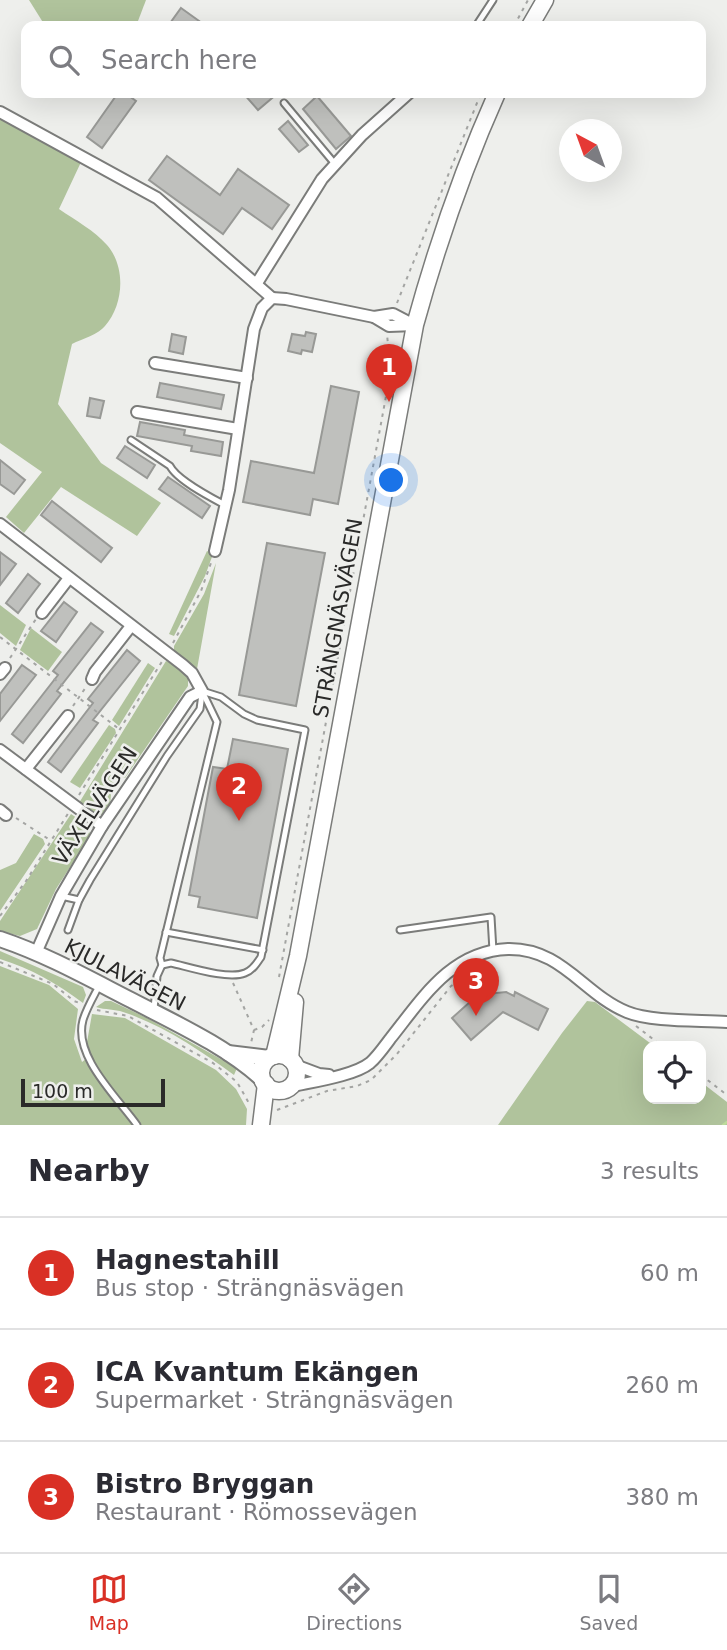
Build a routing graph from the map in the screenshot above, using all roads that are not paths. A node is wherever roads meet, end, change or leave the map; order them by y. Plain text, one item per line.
1 (493, 0) edge
2 (545, 0) edge
3 (479, 21) edge
4 (533, 21) edge
5 (404, 98) edge
6 (495, 98) edge
7 (284, 103) dead end
8 (0, 112) edge
9 (335, 164) junction
10 (257, 283) junction
11 (272, 298) junction
12 (415, 325) junction
13 (155, 363) dead end
14 (247, 377) junction
15 (137, 412) dead end
16 (238, 429) junction
17 (131, 440) dead end
18 (226, 505) junction
19 (4, 527) edge
20 (0, 540) edge
21 (215, 551) road end
22 (69, 578) junction
23 (42, 613) road end
24 (131, 626) junction
25 (92, 679) road end
26 (202, 691) junction
27 (68, 716) road end
28 (0, 750) edge
29 (26, 769) junction
30 (102, 826) junction
31 (61, 896) junction
32 (79, 900) junction
33 (68, 930) dead end
34 (400, 930) dead end
35 (166, 932) junction
36 (0, 939) edge
37 (262, 950) junction
38 (493, 951) junction
39 (36, 953) junction
40 (162, 965) junction
41 (100, 984) junction
42 (154, 1012) junction
43 (727, 1022) edge
44 (228, 1054) junction
45 (282, 1059) junction
46 (334, 1075) junction
47 (264, 1082) junction
48 (286, 1088) junction
49 (278, 1114) edge
50 (137, 1125) edge
51 (261, 1125) edge

1 - 3 lane
2 - 4 main road
5 - 9 street
6 - 12 main road, STRÄNGNÄSVÄGEN
7 - 9 lane
8 - 10 street
9 - 10 street
10 - 11 street
11 - 12 street
11 - 14 street
12 - 45 main road, STRÄNGNÄSVÄGEN
13 - 14 street
14 - 16 street
15 - 16 street
16 - 18 street
17 - 18 lane
18 - 21 street
19 - 20 street
19 - 22 street
22 - 23 street
22 - 24 street
24 - 25 street
24 - 26 street
26 - 30 street, VÄXELVÄGEN
26 - 32 lane
26 - 35 lane
26 - 37 lane
27 - 29 street
28 - 29 street
29 - 30 street
30 - 31 street, VÄXELVÄGEN
31 - 32 lane
31 - 39 street, VÄXELVÄGEN
32 - 33 lane
34 - 38 lane
35 - 37 lane
35 - 40 lane
36 - 39 street, KJULAVÄGEN
37 - 40 lane
38 - 43 street
38 - 46 street
39 - 41 street, KJULAVÄGEN
40 - 42 lane
41 - 42 street, KJULAVÄGEN
41 - 50 lane
42 - 44 street, KJULAVÄGEN
44 - 45 street, KJULAVÄGEN
44 - 47 street, KJULAVÄGEN
45 - 46 street
45 - 47 main road
45 - 48 main road
46 - 48 street
47 - 48 main road
47 - 51 main road
48 - 49 main road

